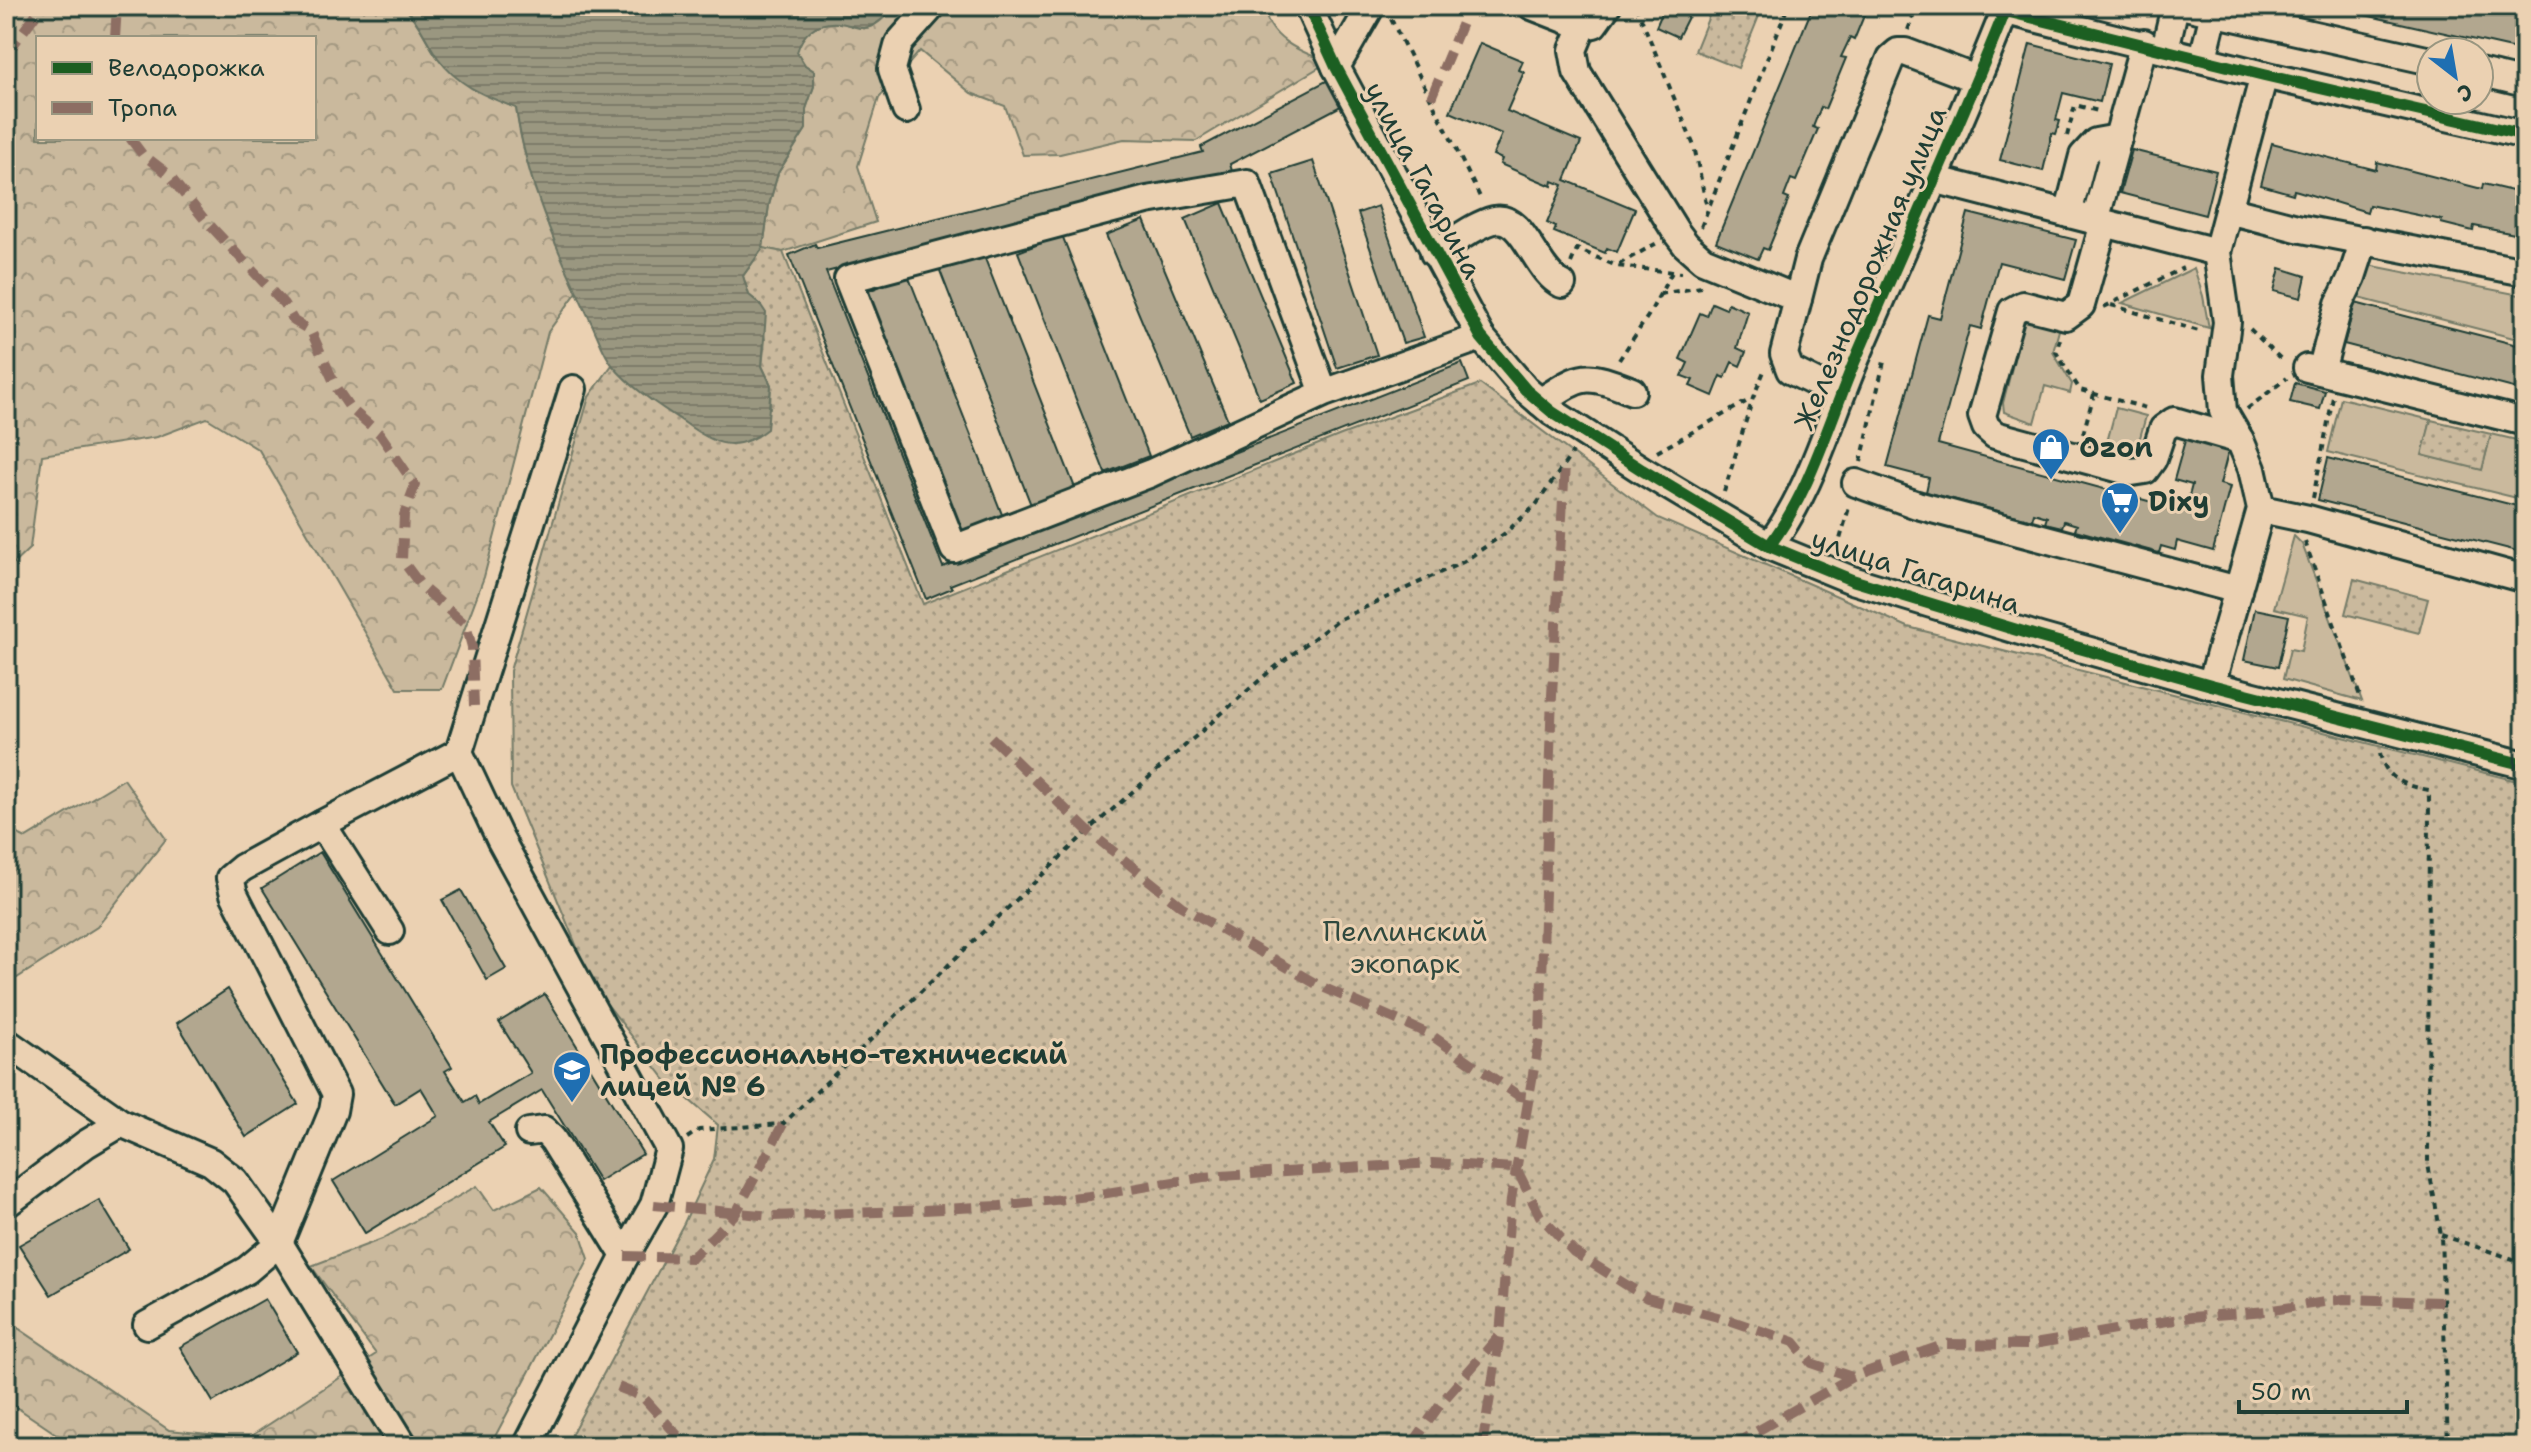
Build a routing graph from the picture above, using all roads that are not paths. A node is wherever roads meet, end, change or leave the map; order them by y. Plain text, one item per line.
1 (932, 6) edge
2 (1308, 6) edge
3 (1532, 6) edge
4 (1607, 6) edge
5 (2175, 6) edge
6 (2185, 6) edge
7 (2006, 8) edge
8 (1381, 13) edge
9 (2214, 13) junction
10 (1583, 26) junction
11 (2154, 46) junction
12 (2415, 57) edge
13 (2203, 58) junction
14 (1336, 67) junction
15 (2264, 75) junction
16 (2495, 76) edge
17 (1976, 79) junction
18 (2525, 83) edge
19 (906, 110) dead end
20 (2525, 135) edge
21 (2118, 138) junction
22 (1933, 179) junction
23 (2228, 210) junction
24 (2068, 214) junction
25 (2100, 222) junction
26 (2364, 240) junction
27 (2217, 252) junction
28 (1434, 253) junction
29 (2525, 272) edge
30 (1562, 284) road end
31 (1798, 299) junction
32 (1481, 337) junction
33 (573, 389) dead end
34 (1632, 391) dead end
35 (1324, 393) junction
36 (1840, 395) junction
37 (1540, 402) junction
38 (2525, 422) edge
39 (2235, 431) junction
40 (1856, 483) road end
41 (2261, 509) junction
42 (1769, 546) junction
43 (2525, 579) edge
44 (2238, 590) junction
45 (2211, 685) junction
46 (459, 752) junction
47 (2525, 765) edge
48 (322, 824) junction
49 (390, 931) dead end
50 (6, 1042) edge
51 (121, 1123) junction
52 (529, 1132) dead end
53 (6, 1204) edge
54 (279, 1243) junction
55 (625, 1256) junction
56 (147, 1325) dead end
57 (404, 1446) edge
58 (527, 1446) edge

1 - 19 street
2 - 14 street, улица Гагарина
3 - 10 street
4 - 10 street
5 - 11 street
6 - 9 street
7 - 11 street
7 - 17 street, Железнодорожная улица
8 - 14 street
9 - 12 street
9 - 13 street
10 - 31 street
11 - 13 street
11 - 21 street
13 - 15 street
14 - 28 street, улица Гагарина
15 - 20 street
15 - 23 street
16 - 18 street
17 - 22 street, Железнодорожная улица
17 - 31 street
21 - 24 street
21 - 25 street
22 - 24 street
22 - 36 street, Железнодорожная улица
23 - 26 street
23 - 27 street
24 - 25 street
25 - 27 street
25 - 39 street
26 - 29 street
26 - 38 street
27 - 39 street
28 - 30 street
28 - 32 street, улица Гагарина
31 - 36 street
32 - 35 street
32 - 37 street, улица Гагарина
33 - 46 street
34 - 37 street
35 - 35 street
36 - 42 street, Железнодорожная улица
37 - 42 street, улица Гагарина
39 - 41 street
40 - 44 street
41 - 43 street
41 - 44 street
42 - 45 street, улица Гагарина
44 - 45 street
45 - 47 street, улица Гагарина
46 - 48 street
46 - 55 street
48 - 49 street
48 - 54 street
50 - 51 street
51 - 53 street
51 - 54 street
52 - 55 street
54 - 56 street
54 - 57 street
55 - 58 street

